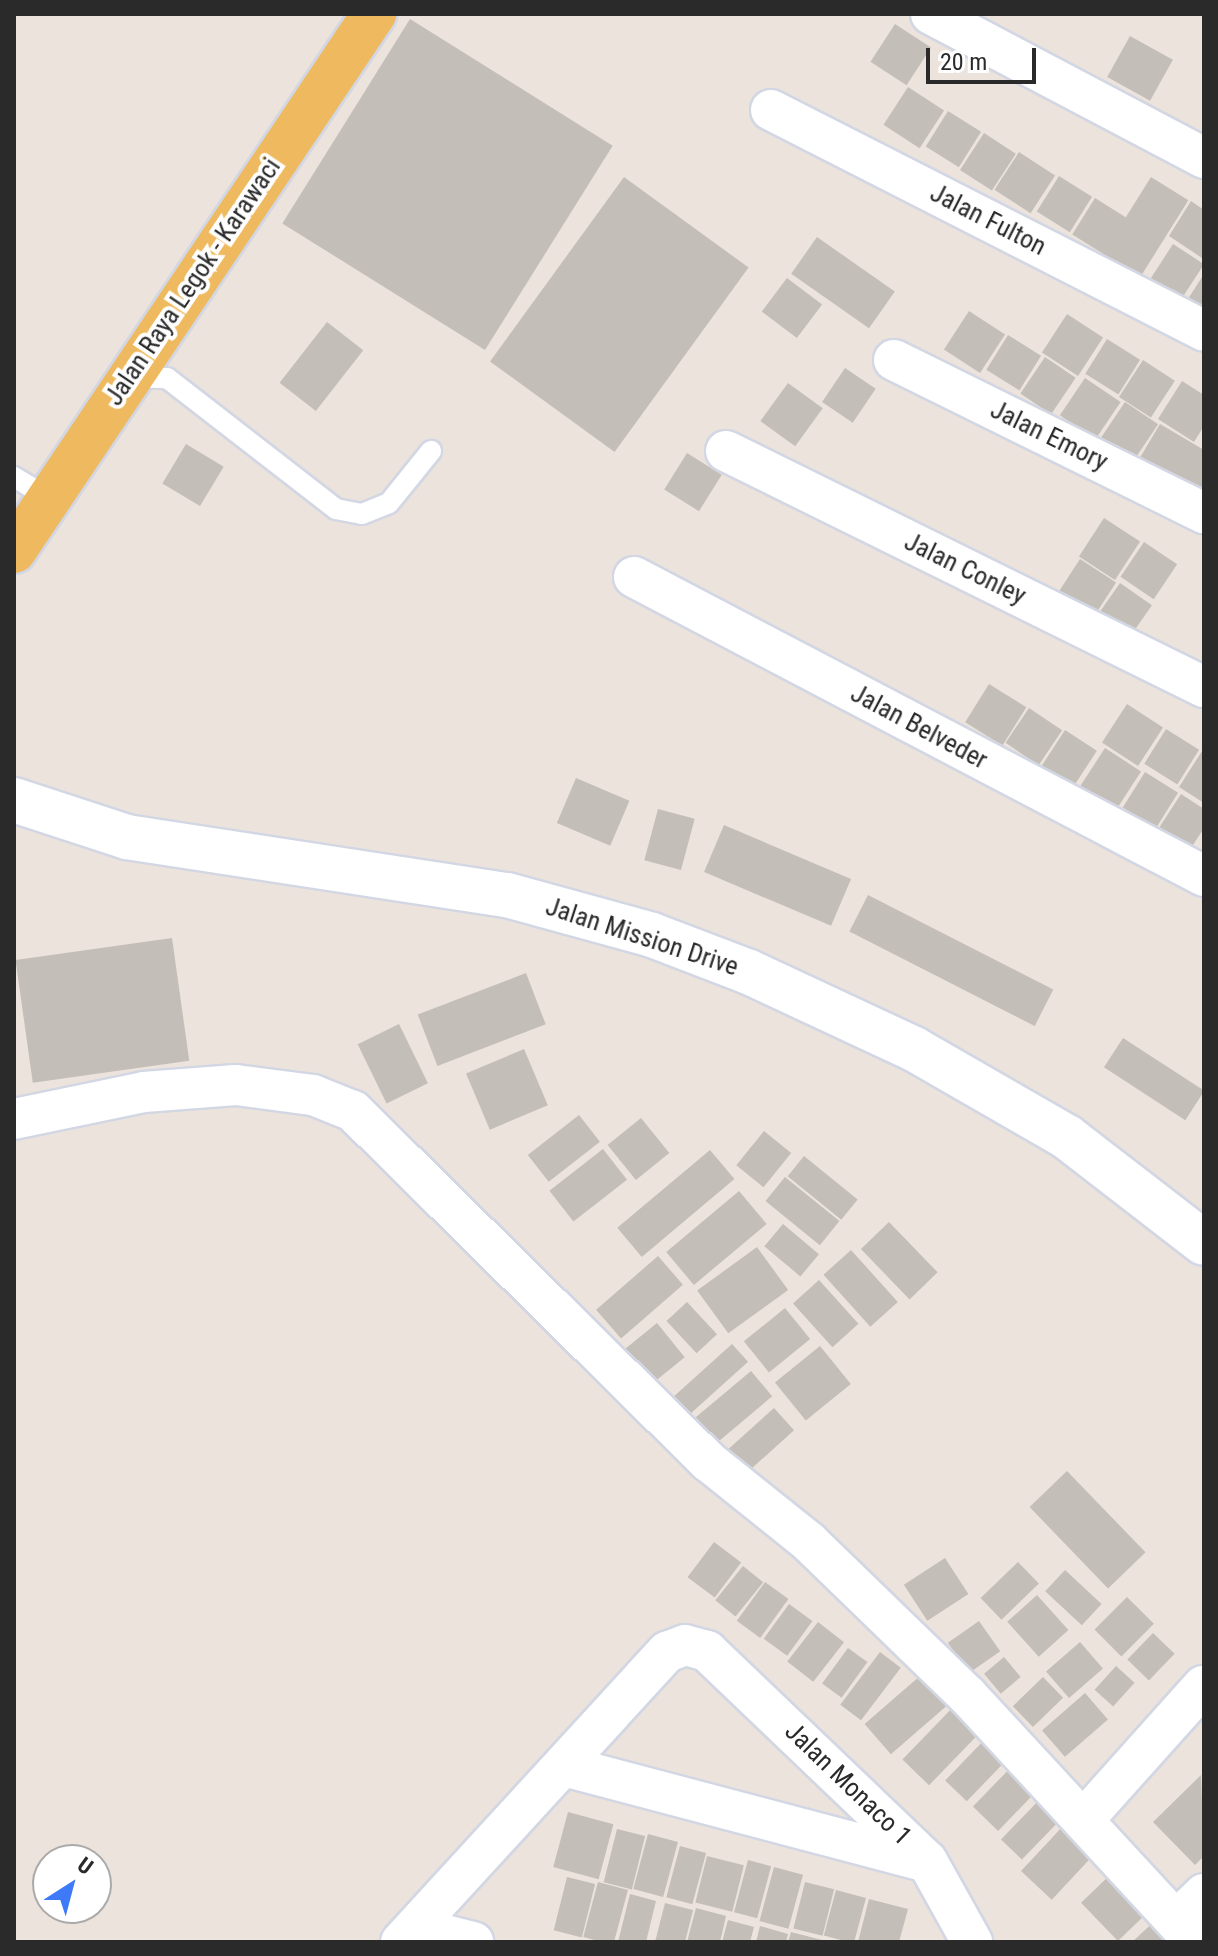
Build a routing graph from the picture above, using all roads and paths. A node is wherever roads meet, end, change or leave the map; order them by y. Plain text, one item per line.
1 (374, 14) edge
2 (931, 14) edge
3 (771, 110) dead end
4 (1204, 158) edge
5 (1204, 331) edge
6 (894, 360) dead end
7 (130, 377) junction
8 (431, 451) dead end
9 (726, 451) dead end
10 (31, 487) edge
11 (1204, 513) edge
12 (14, 551) edge
13 (634, 577) dead end
14 (1204, 687) edge
15 (14, 800) edge
16 (1204, 876) edge
17 (14, 1119) edge
18 (1204, 1243) edge
19 (1203, 1686) edge
20 (564, 1766) junction
21 (1085, 1818) junction
22 (927, 1861) junction
23 (1192, 1919) edge
24 (408, 1938) edge
25 (473, 1942) edge
26 (972, 1942) edge

1 - 7 main road, Jalan Raya Legok - Karawaci
2 - 4 street
3 - 5 street, Jalan Fulton
6 - 11 street, Jalan Emory
7 - 8 lane
7 - 10 main road, Jalan Raya Legok - Karawaci
9 - 14 street, Jalan Conley
10 - 12 main road, Jalan Raya Legok - Karawaci
13 - 16 street, Jalan Belveder
15 - 18 street, Jalan Mission Drive
17 - 21 street
19 - 21 street
20 - 22 street, Jalan Monaco 1
20 - 22 street, Jalan Monaco 1
20 - 24 street
21 - 23 street
22 - 26 street
24 - 25 street

